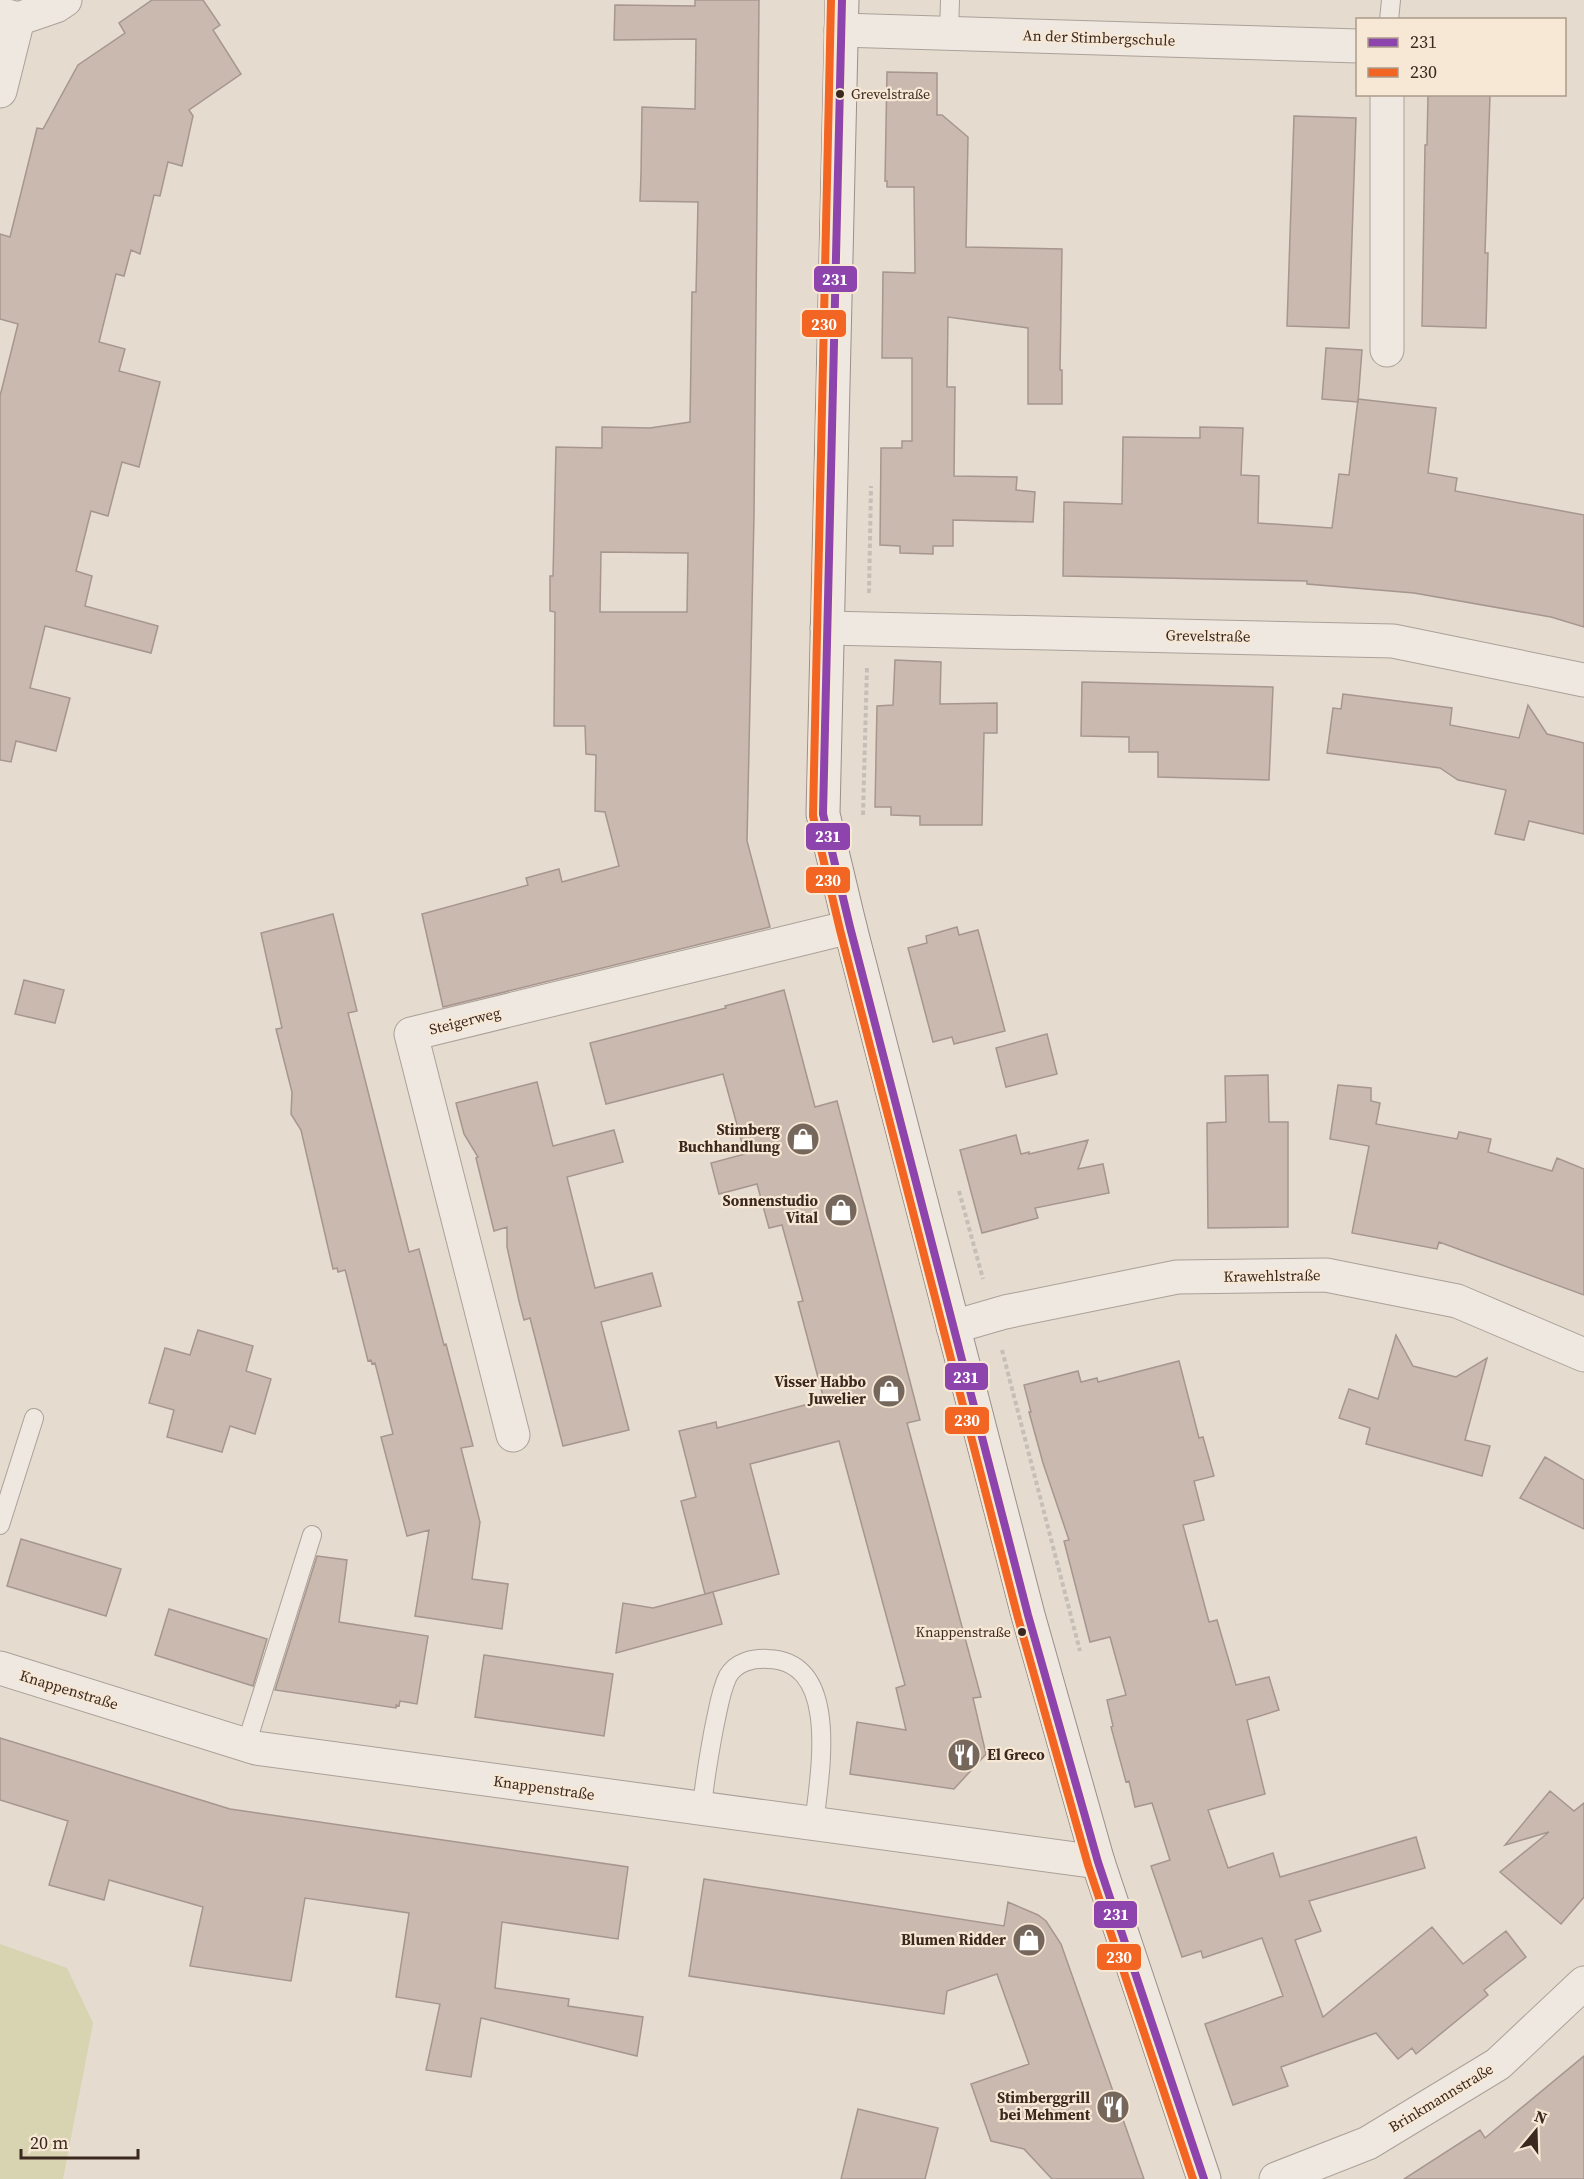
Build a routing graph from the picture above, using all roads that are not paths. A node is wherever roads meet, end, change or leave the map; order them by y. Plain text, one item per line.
1 (66, 0) edge
2 (950, 0) edge
3 (1391, 0) edge
4 (842, 15) edge
5 (9, 17) edge
6 (1389, 18) edge
7 (949, 33) junction
8 (1356, 46) edge
9 (0, 91) edge
10 (1387, 96) edge
11 (1386, 350) dead end
12 (827, 628) junction
13 (1584, 680) edge
14 (850, 927) junction
15 (953, 1327) junction
16 (1584, 1355) edge
17 (34, 1418) dead end
18 (513, 1435) dead end
19 (0, 1525) edge
20 (312, 1535) dead end
21 (0, 1668) edge
22 (246, 1745) junction
23 (702, 1809) junction
24 (814, 1825) junction
25 (1098, 1862) junction
26 (1584, 1983) edge
27 (1204, 2179) edge
28 (1276, 2179) edge

1 - 5 street
2 - 7 lane
3 - 6 lane
4 - 7 street, An der Stimbergschule
4 - 12 street
5 - 9 street
7 - 8 street, An der Stimbergschule
10 - 11 street
12 - 13 street, Grevelstraße
12 - 14 street
14 - 15 street
14 - 18 street, Steigerweg
15 - 16 street, Krawehlstraße
15 - 25 street
17 - 19 lane
20 - 22 lane
21 - 22 street, Knappenstraße
22 - 23 street, Knappenstraße
23 - 24 street, Knappenstraße
23 - 24 lane
24 - 25 street, Knappenstraße
25 - 27 street
26 - 28 street, Brinkmannstraße

